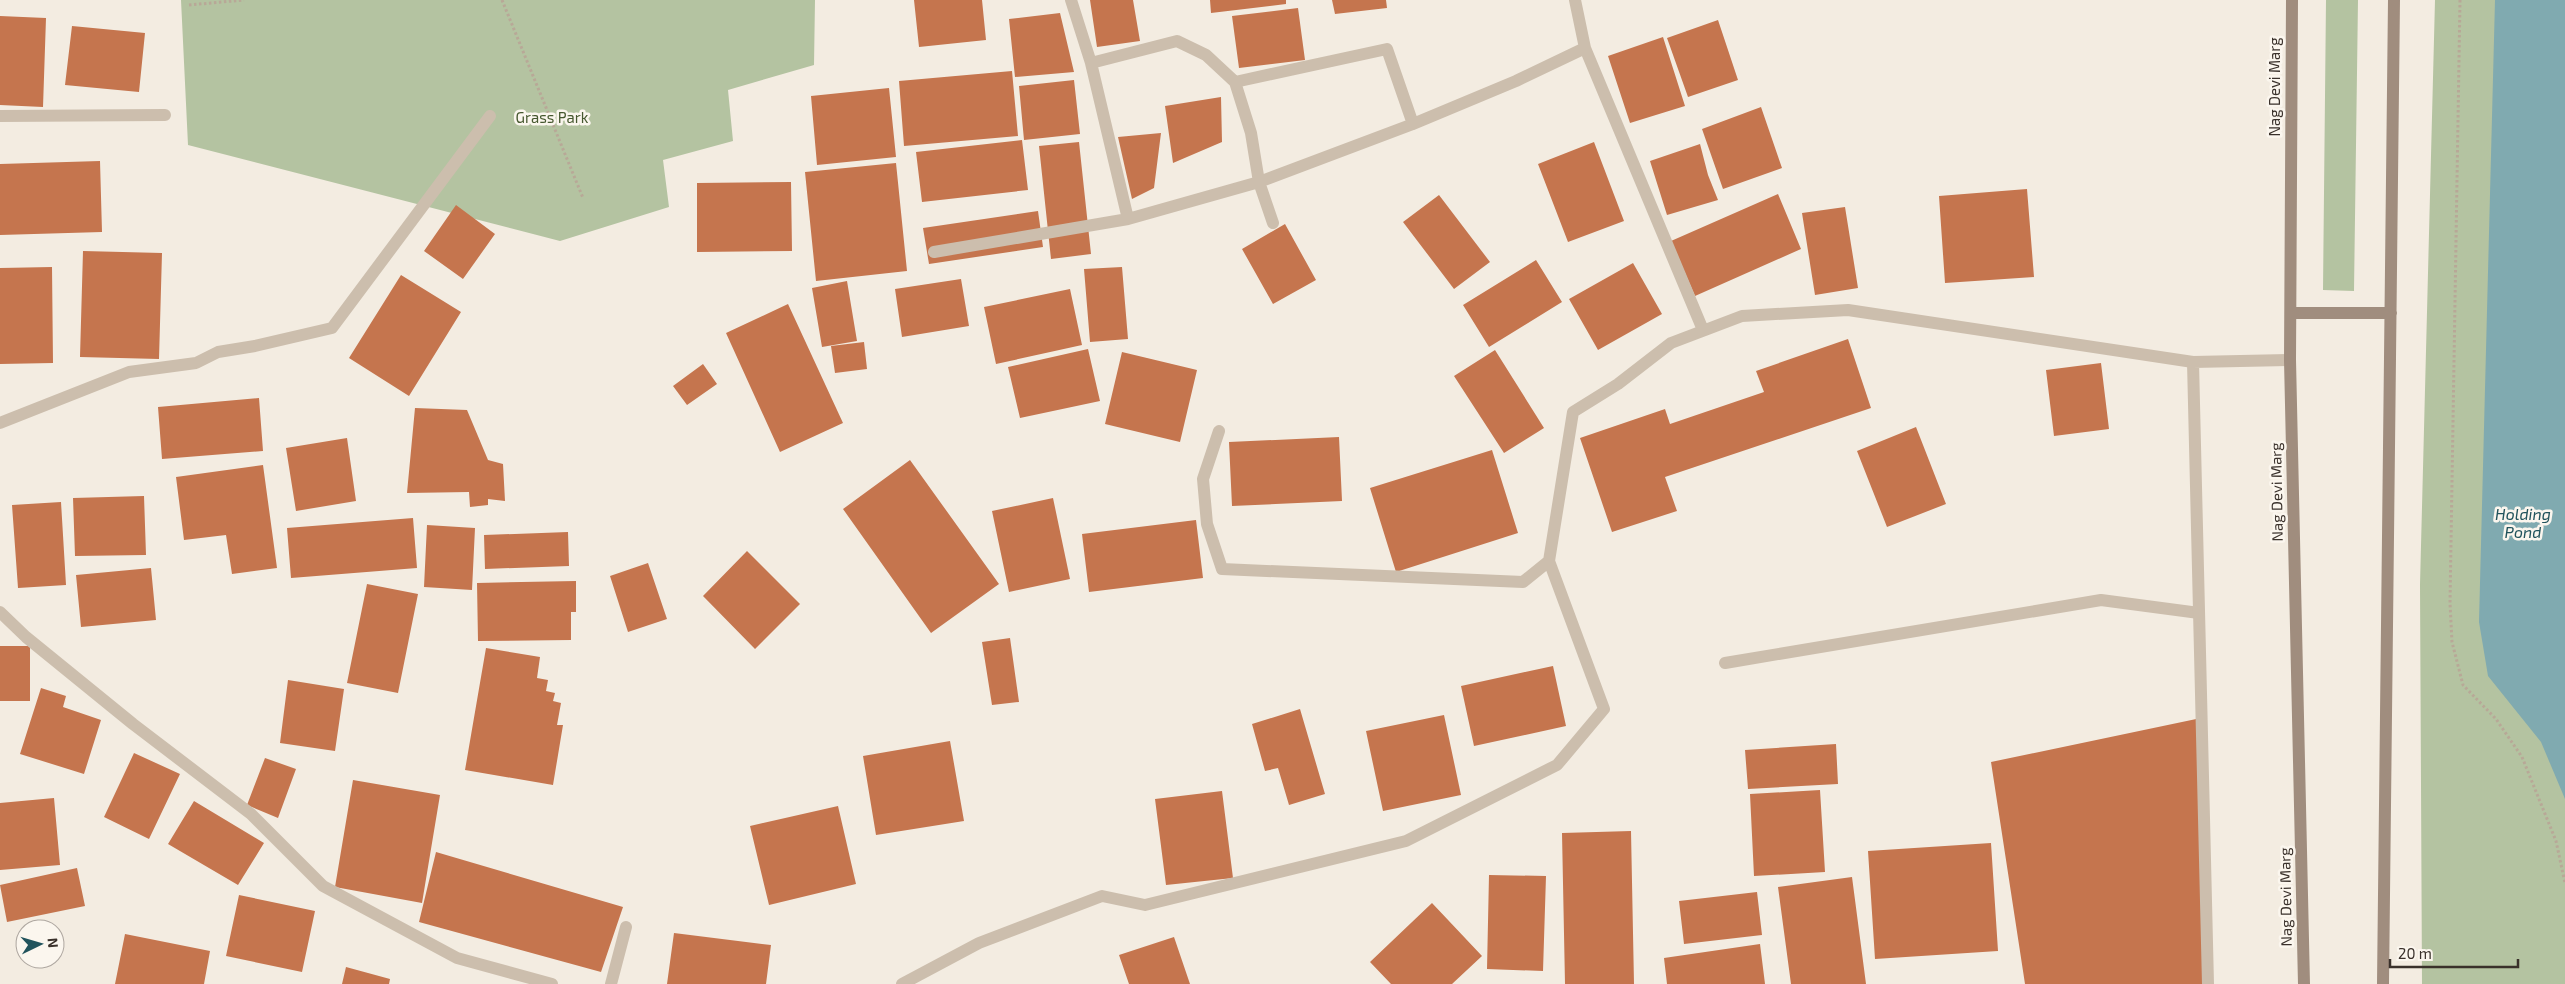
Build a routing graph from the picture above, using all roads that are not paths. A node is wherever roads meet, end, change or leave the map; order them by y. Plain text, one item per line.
1 (1071, 0) edge
2 (1575, 0) edge
3 (2292, 0) edge
4 (2394, 0) edge
5 (1585, 48) junction
6 (1091, 62) junction
7 (1235, 82) junction
8 (165, 115) dead end
9 (0, 116) edge
10 (490, 116) dead end
11 (1413, 124) junction
12 (1259, 182) junction
13 (1128, 219) junction
14 (1273, 223) dead end
15 (934, 252) dead end
16 (2291, 313) junction
17 (2391, 313) junction
18 (1703, 330) junction
19 (2290, 360) junction
20 (2193, 362) junction
21 (0, 423) edge
22 (1219, 430) dead end
23 (1549, 561) junction
24 (0, 612) edge
25 (2199, 613) junction
26 (1725, 663) dead end
27 (626, 927) dead end
28 (552, 984) edge
29 (611, 984) edge
30 (902, 984) edge
31 (2208, 984) edge
32 (2304, 984) edge
33 (2384, 984) edge

1 - 6 street
2 - 5 street
3 - 16 main road, Nag Devi Marg
4 - 17 main road
5 - 11 street
5 - 18 street
6 - 7 street
6 - 13 street
7 - 11 street
7 - 12 street
8 - 9 street
10 - 21 street
11 - 12 street
12 - 13 street
12 - 14 street
13 - 15 street
16 - 17 main road
16 - 19 main road, Nag Devi Marg
17 - 33 main road
18 - 20 street
18 - 23 street
19 - 20 street
19 - 32 main road, Nag Devi Marg
20 - 25 street
22 - 23 street
23 - 30 street
24 - 28 street
25 - 26 street
25 - 31 street
27 - 29 street

